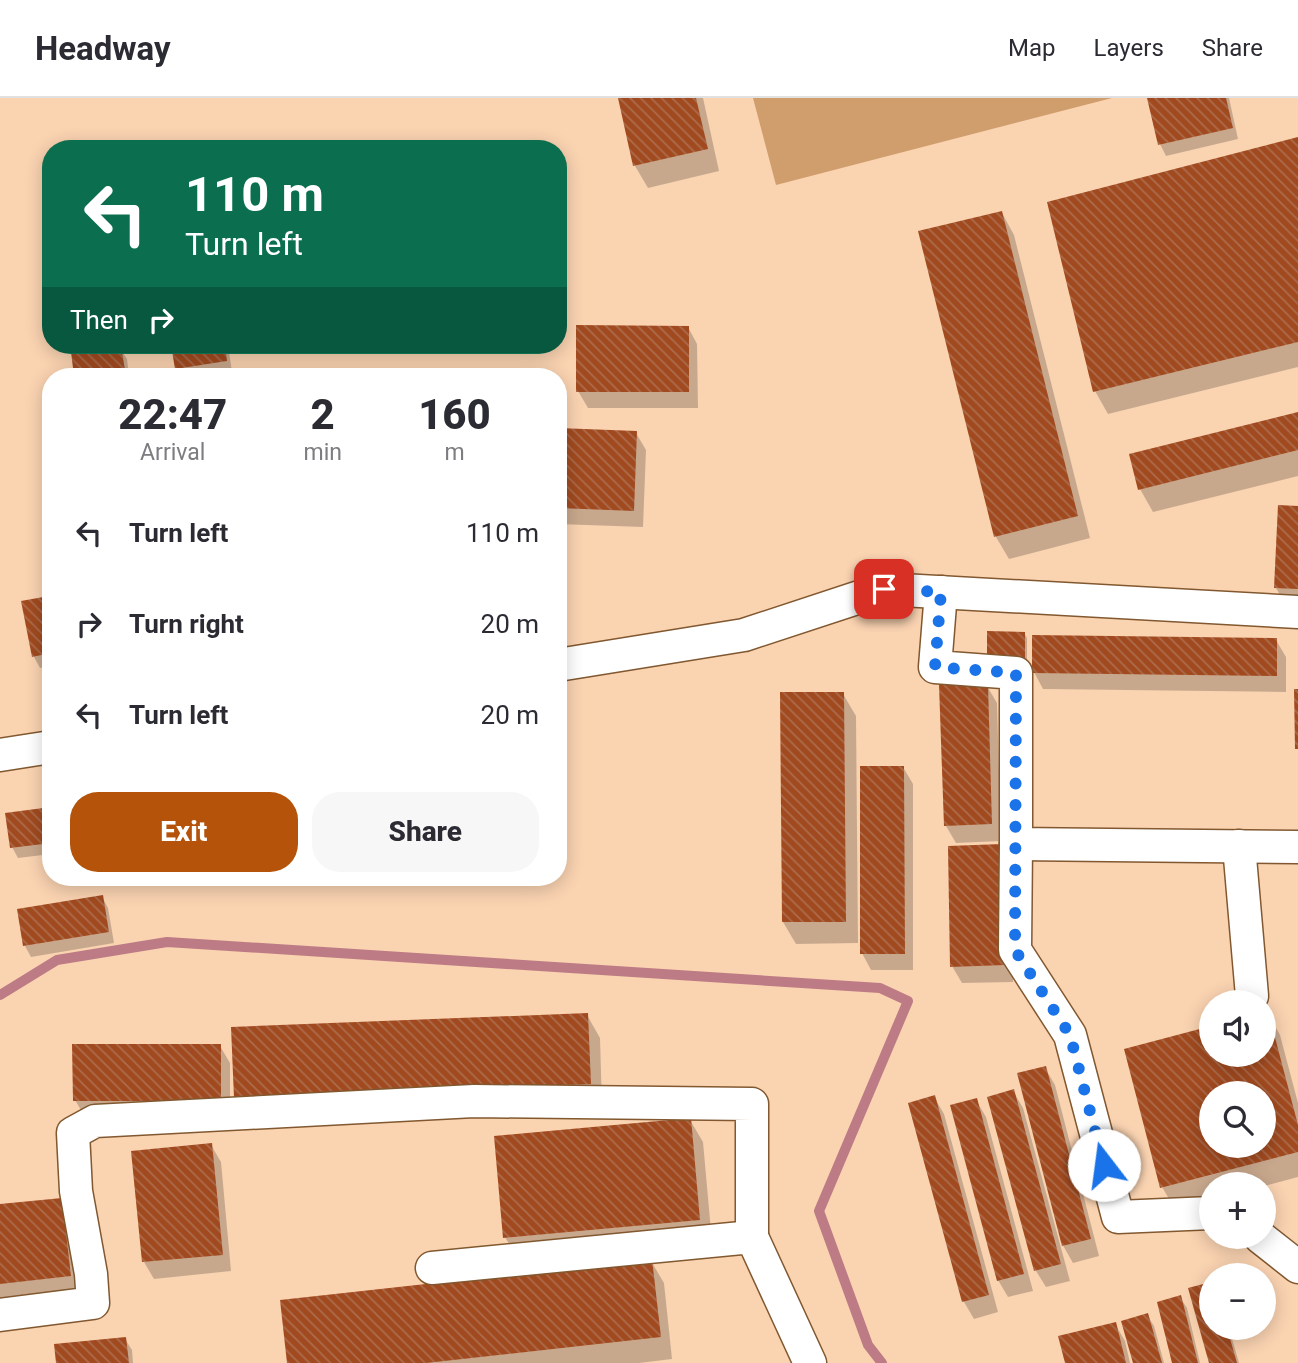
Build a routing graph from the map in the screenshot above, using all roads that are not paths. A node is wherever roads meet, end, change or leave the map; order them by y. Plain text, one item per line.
1 (941, 592) junction
2 (1298, 612) edge
3 (567, 664) edge
4 (42, 748) edge
5 (0, 755) edge
6 (1016, 844) junction
7 (1239, 846) junction
8 (1298, 847) edge
9 (1251, 990) edge
10 (1199, 1214) edge
11 (752, 1237) junction
12 (1275, 1249) edge
13 (1298, 1267) edge
14 (432, 1268) dead end
15 (0, 1315) edge
16 (810, 1363) edge

1 - 2 street
1 - 3 street
1 - 6 street
4 - 5 street
6 - 7 street
6 - 10 street
7 - 8 street
7 - 9 street
11 - 14 street
11 - 15 street
11 - 16 street
12 - 13 street

